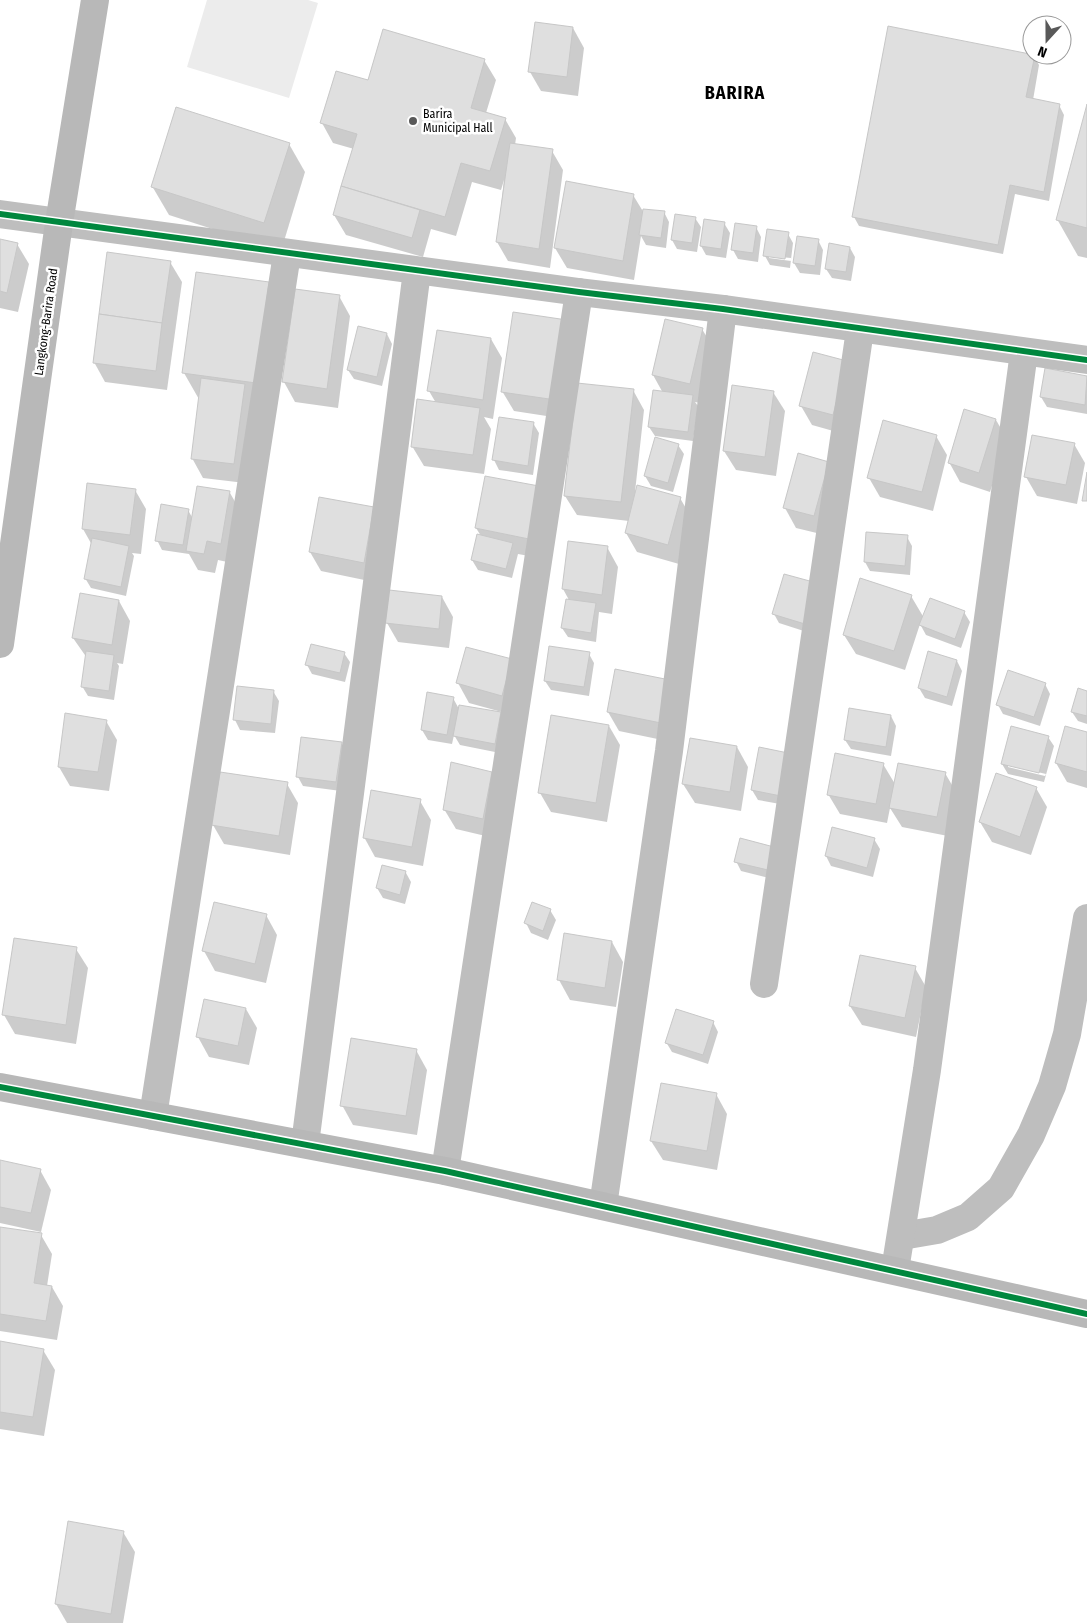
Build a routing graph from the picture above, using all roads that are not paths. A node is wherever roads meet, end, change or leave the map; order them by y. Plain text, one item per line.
1 (95, 0) edge
2 (0, 214) edge
3 (59, 224) junction
4 (287, 254) junction
5 (417, 271) junction
6 (579, 292) junction
7 (723, 309) junction
8 (860, 330) junction
9 (1024, 352) junction
10 (1087, 360) edge
11 (0, 644) edge
12 (1087, 918) edge
13 (764, 984) dead end
14 (0, 1087) edge
15 (153, 1116) junction
16 (305, 1144) junction
17 (445, 1171) junction
18 (604, 1206) junction
19 (902, 1236) junction
20 (895, 1270) junction
21 (1087, 1314) edge

1 - 3 street, Langkong-Barira Road
2 - 3 street
3 - 4 street
3 - 11 street, Langkong-Barira Road
4 - 5 street
4 - 15 street
5 - 6 street
5 - 16 street
6 - 7 street
6 - 17 street
7 - 8 street
7 - 18 street
8 - 9 street
8 - 13 street
9 - 10 street
9 - 19 street
12 - 19 street
14 - 15 street
15 - 16 street
16 - 17 street
17 - 18 street
18 - 20 street
19 - 20 street
20 - 21 street

